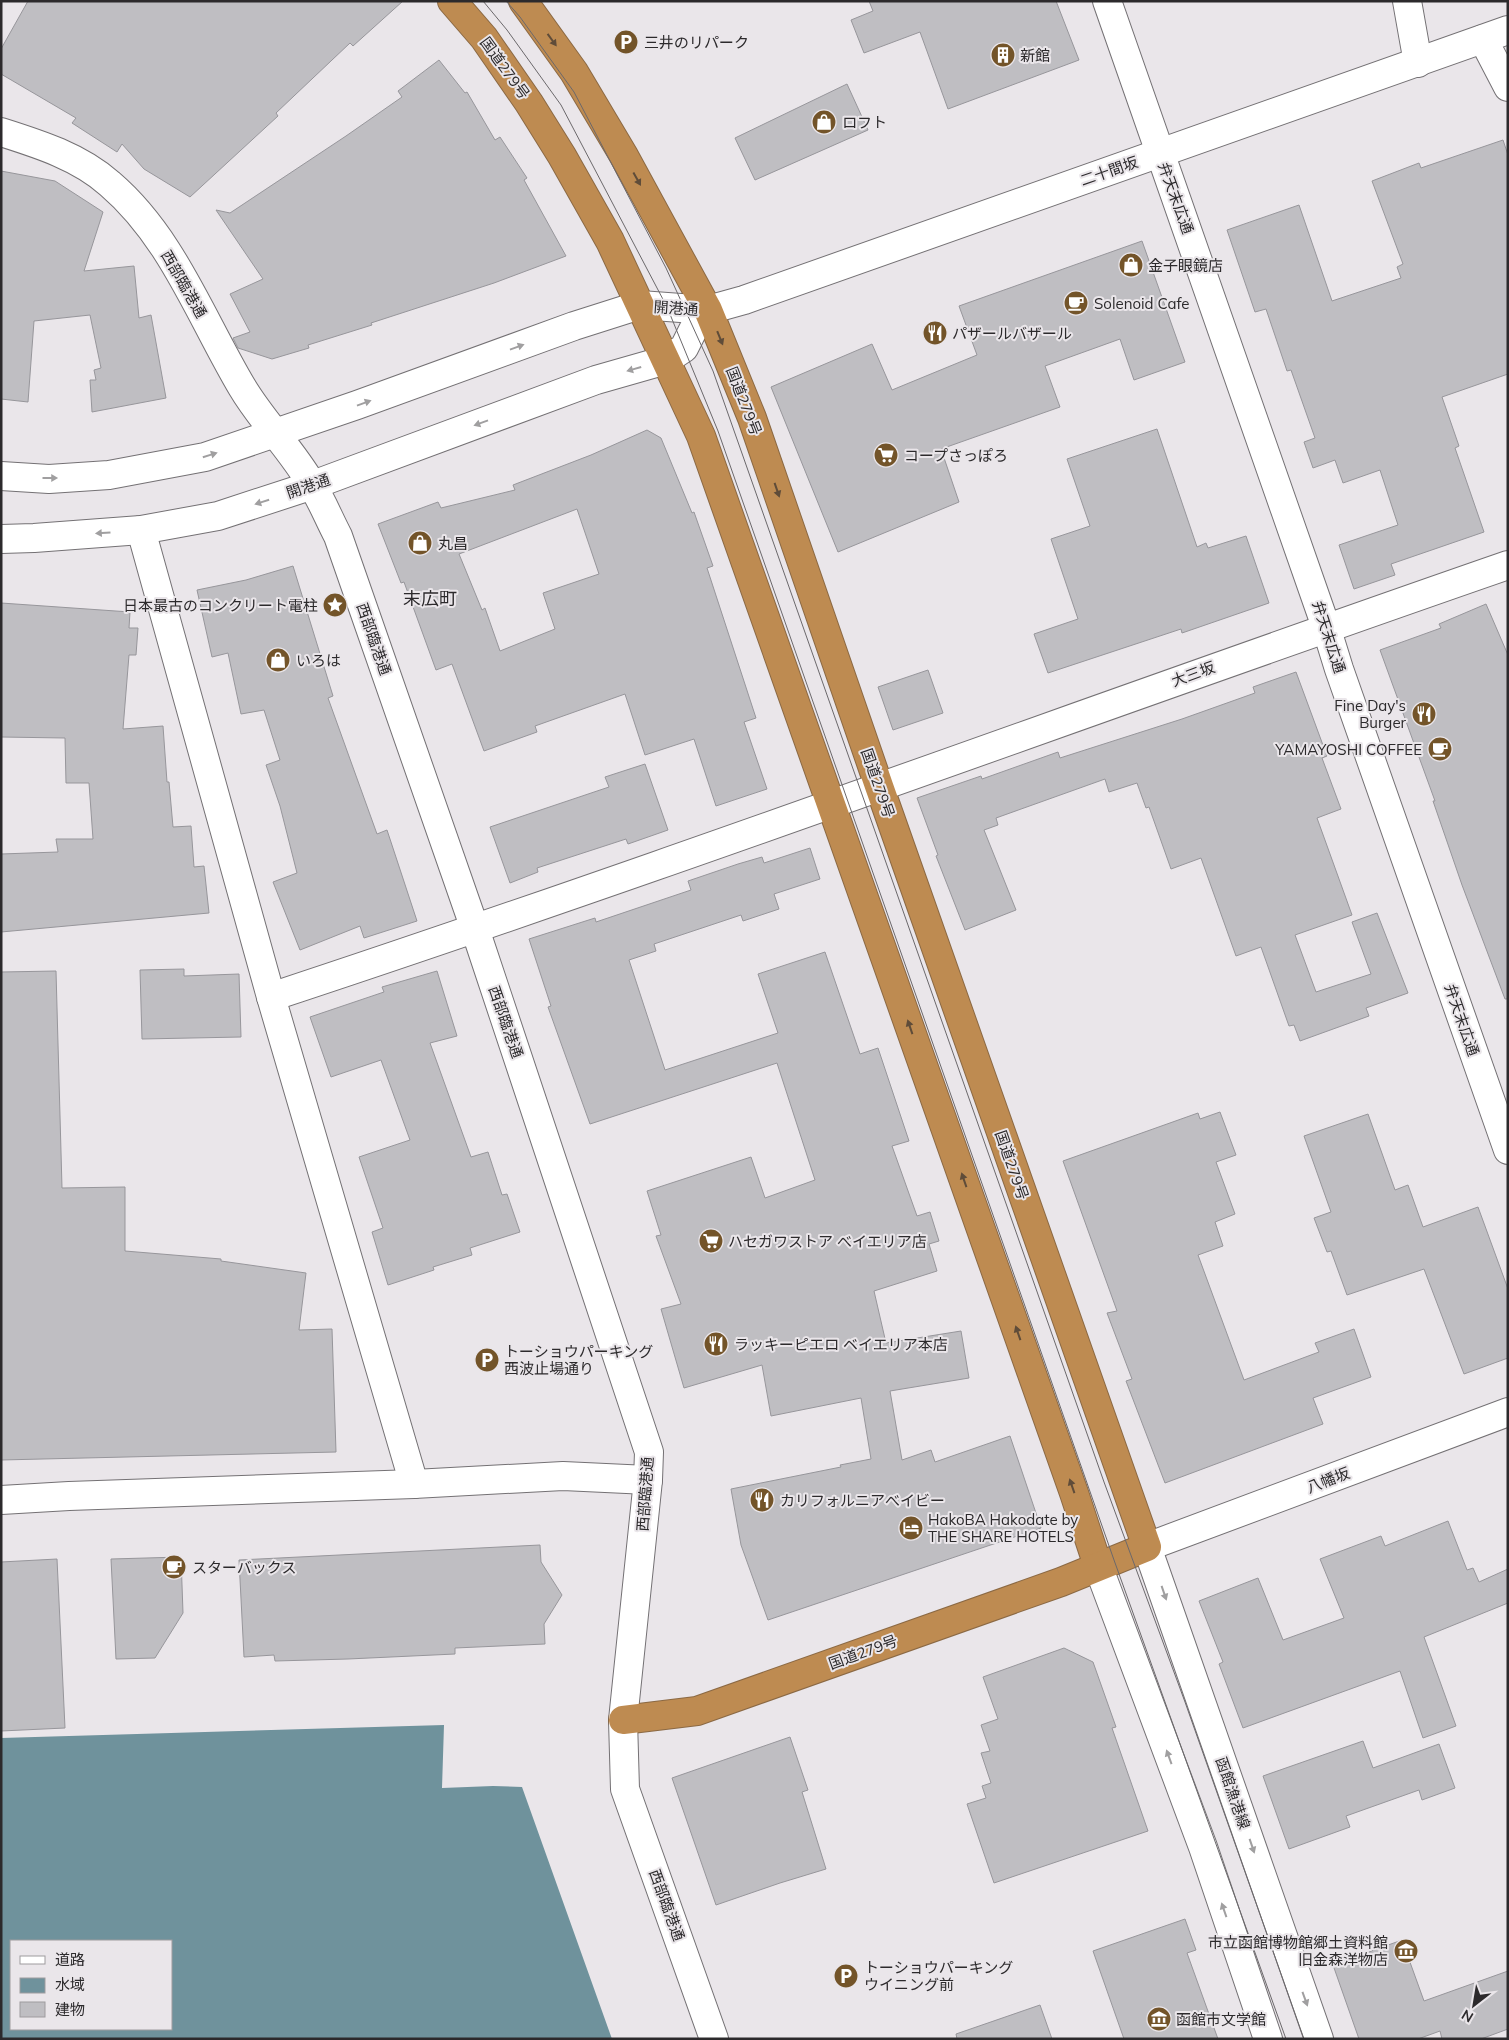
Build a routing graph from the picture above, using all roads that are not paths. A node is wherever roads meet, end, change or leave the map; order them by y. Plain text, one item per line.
1 (452, 1) edge
2 (523, 1) edge
3 (1107, 1) edge
4 (1407, 1) edge
5 (1508, 30) edge
6 (1483, 39) junction
7 (1418, 63) junction
8 (1508, 88) edge
9 (1, 132) edge
10 (1160, 153) junction
11 (640, 305) junction
12 (708, 310) junction
13 (666, 360) junction
14 (276, 433) junction
15 (1, 476) edge
16 (312, 485) junction
17 (141, 530) junction
18 (1, 539) edge
19 (1508, 565) edge
20 (1326, 627) junction
21 (879, 786) junction
22 (831, 804) junction
23 (475, 930) junction
24 (271, 996) junction
25 (1508, 1150) edge
26 (1508, 1412) edge
27 (648, 1480) junction
28 (414, 1484) junction
29 (1, 1500) edge
30 (1148, 1547) junction
31 (1098, 1566) junction
32 (623, 1720) junction
33 (714, 2039) edge
34 (1268, 2039) edge
35 (1319, 2039) edge

1 - 11 highway, 国道279号
2 -> 12 highway, 国道279号
3 - 10 street, 弁天末広通
4 - 7 street
5 - 6 street, 二十間坂
6 - 7 street, 二十間坂
6 - 8 street
7 - 10 street, 二十間坂
9 - 14 street, 西部臨港通
10 - 12 street, 二十間坂
10 - 20 street, 弁天末広通
11 - 12 street, 開港通
11 - 13 highway, 国道279号
14 -> 11 street, 開港通
12 - 13 street, 開港通
12 -> 21 highway, 国道279号
13 -> 16 street, 開港通
13 - 22 highway, 国道279号
15 -> 14 street, 開港通
14 - 16 street, 西部臨港通
16 -> 17 street, 開港通
16 - 23 street, 西部臨港通
17 -> 18 street, 開港通
17 - 24 street
19 - 20 street, 大三坂
20 - 21 street, 大三坂
20 - 25 street, 弁天末広通
21 - 22 street, 大三坂
21 - 30 highway, 国道279号
22 - 23 street, 大三坂
31 -> 22 highway, 国道279号
23 - 24 street, 大三坂
23 - 27 street, 西部臨港通
24 - 28 street
26 - 30 street, 八幡坂
27 - 28 street
27 - 32 street, 西部臨港通
28 - 29 street
30 - 31 highway, 国道279号
30 -> 35 street, 函館漁港線
31 - 32 highway, 国道279号
34 -> 31 street
32 - 33 street, 西部臨港通

